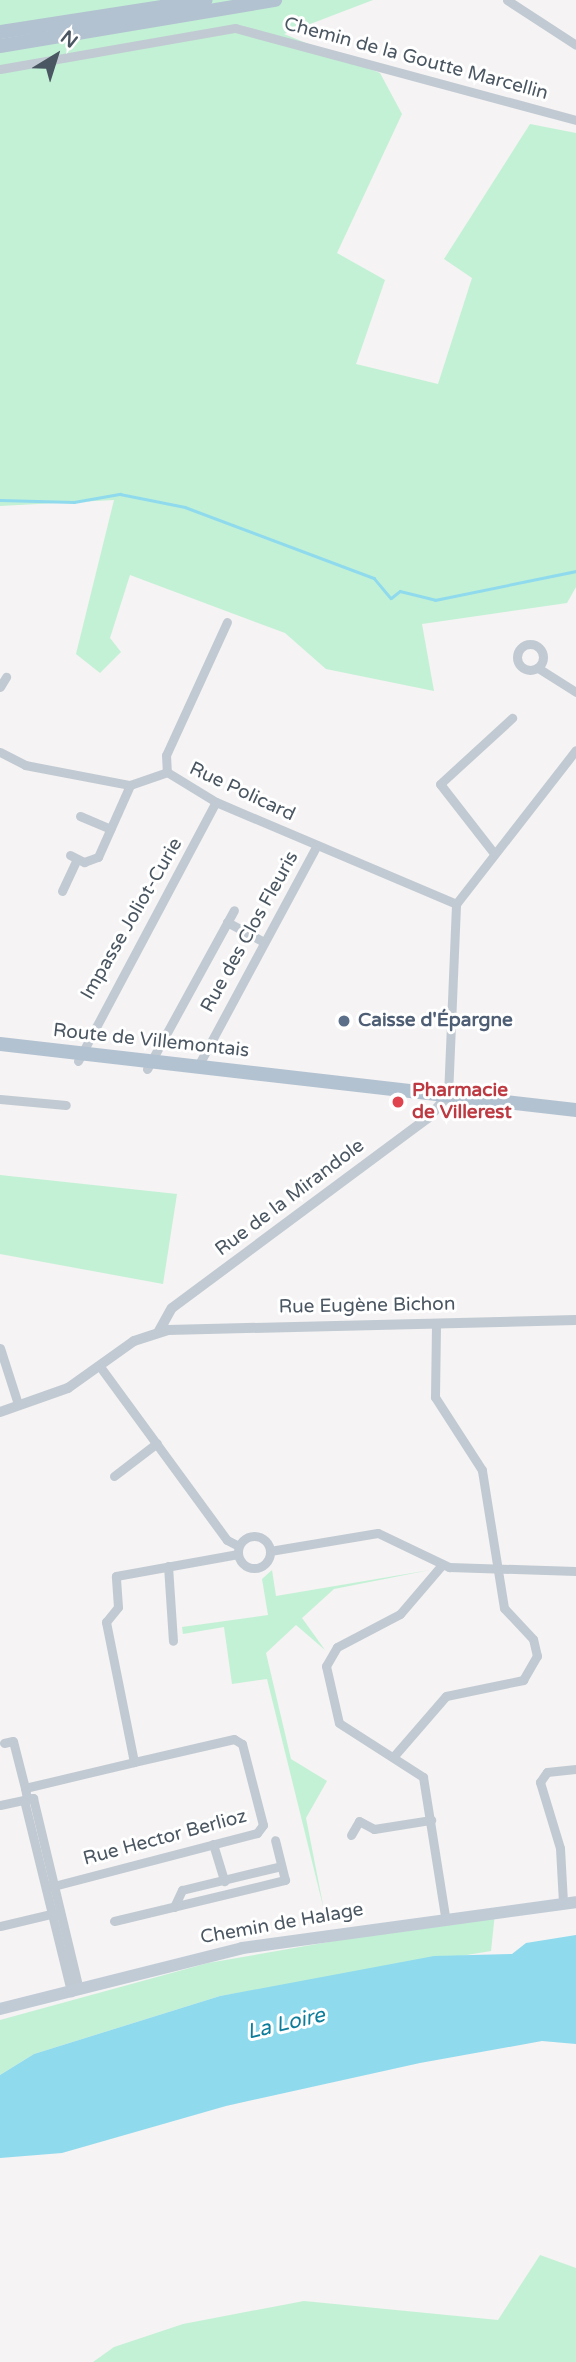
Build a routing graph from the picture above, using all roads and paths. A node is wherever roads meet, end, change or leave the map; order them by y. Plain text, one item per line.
1 (206, 0) edge
2 (275, 0) edge
3 (508, 0) edge
4 (0, 32) edge
5 (576, 45) edge
6 (0, 46) edge
7 (0, 69) edge
8 (576, 120) edge
9 (228, 622) dead end
10 (538, 668) dead end
11 (6, 677) dead end
12 (0, 687) edge
13 (576, 692) edge
14 (512, 718) dead end
15 (576, 750) edge
16 (0, 752) edge
17 (167, 772) junction
18 (130, 785) junction
19 (216, 802) junction
20 (80, 816) dead end
21 (110, 829) junction
22 (317, 845) junction
23 (494, 852) junction
24 (62, 891) dead end
25 (456, 904) junction
26 (234, 910) dead end
27 (228, 922) junction
28 (264, 942) junction
29 (0, 1044) edge
30 (0, 1052) edge
31 (79, 1057) junction
32 (148, 1065) junction
33 (197, 1070) junction
34 (448, 1096) junction
35 (0, 1099) edge
36 (66, 1105) dead end
37 (576, 1110) edge
38 (576, 1320) edge
39 (436, 1323) junction
40 (159, 1331) junction
41 (0, 1348) edge
42 (101, 1368) junction
43 (18, 1404) junction
44 (0, 1409) edge
45 (157, 1443) junction
46 (114, 1476) dead end
47 (238, 1550) junction
48 (270, 1551) junction
49 (168, 1566) junction
50 (441, 1566) junction
51 (499, 1571) junction
52 (573, 1571) edge
53 (173, 1641) dead end
54 (4, 1743) dead end
55 (394, 1756) junction
56 (134, 1762) junction
57 (576, 1769) edge
58 (25, 1788) junction
59 (28, 1799) junction
60 (0, 1805) edge
61 (431, 1820) junction
62 (351, 1835) dead end
63 (275, 1840) dead end
64 (213, 1844) junction
65 (281, 1866) junction
66 (224, 1881) junction
67 (50, 1887) junction
68 (570, 1902) edge
69 (174, 1907) junction
70 (56, 1913) junction
71 (445, 1916) junction
72 (114, 1921) dead end
73 (0, 1926) edge
74 (75, 1991) junction
75 (0, 2010) edge

1 - 4 main road
2 - 6 main road
3 - 5 street
7 - 8 street, Chemin de la Goutte Marcellin
9 - 17 street, Rue Policard
10 - 13 street
11 - 12 street
14 - 23 street
15 - 23 street
16 - 18 street
17 - 18 street
17 - 19 street, Rue Policard
18 - 21 street
19 - 22 street, Rue Policard
19 - 31 street, Impasse Joliot-Curie
20 - 21 street
21 - 24 street
22 - 25 street, Rue Policard
22 - 28 street, Rue des Clos Fleuris
23 - 25 street
25 - 34 street
26 - 27 street
27 - 28 street
27 - 32 street
28 - 33 street, Rue des Clos Fleuris
29 - 31 main road, Route de Villemontais
30 - 31 main road, Route de Villemontais
31 - 32 main road, Route de Villemontais
32 - 33 main road, Route de Villemontais
33 - 34 main road, Route de Villemontais
34 - 37 main road, Route de Villemontais
34 - 40 street, Rue de la Mirandole
35 - 36 street
38 - 39 street, Rue Eugène Bichon
39 - 40 street, Rue Eugène Bichon
39 - 51 street
40 - 42 street
41 - 43 street
42 - 43 street
42 - 45 street
43 - 44 street
45 - 46 street
45 - 47 street
47 - 48 street
47 - 48 street
47 - 49 street
48 - 50 street
49 - 53 street
49 - 56 street
50 - 51 street
50 - 55 street
51 - 52 street
51 - 55 street
54 - 58 street
55 - 61 street
56 - 58 street
56 - 64 street, Rue Hector Berlioz
57 - 68 street
58 - 59 street
59 - 60 street
59 - 67 street
61 - 62 street
61 - 71 street
63 - 65 street
64 - 66 street
64 - 67 street, Rue Hector Berlioz
65 - 66 street
65 - 69 street
66 - 69 street
67 - 70 street
68 - 71 main road, Chemin de Halage
69 - 72 street
70 - 73 street
70 - 74 street
71 - 74 main road, Chemin de Halage
74 - 75 main road, Chemin de Halage

